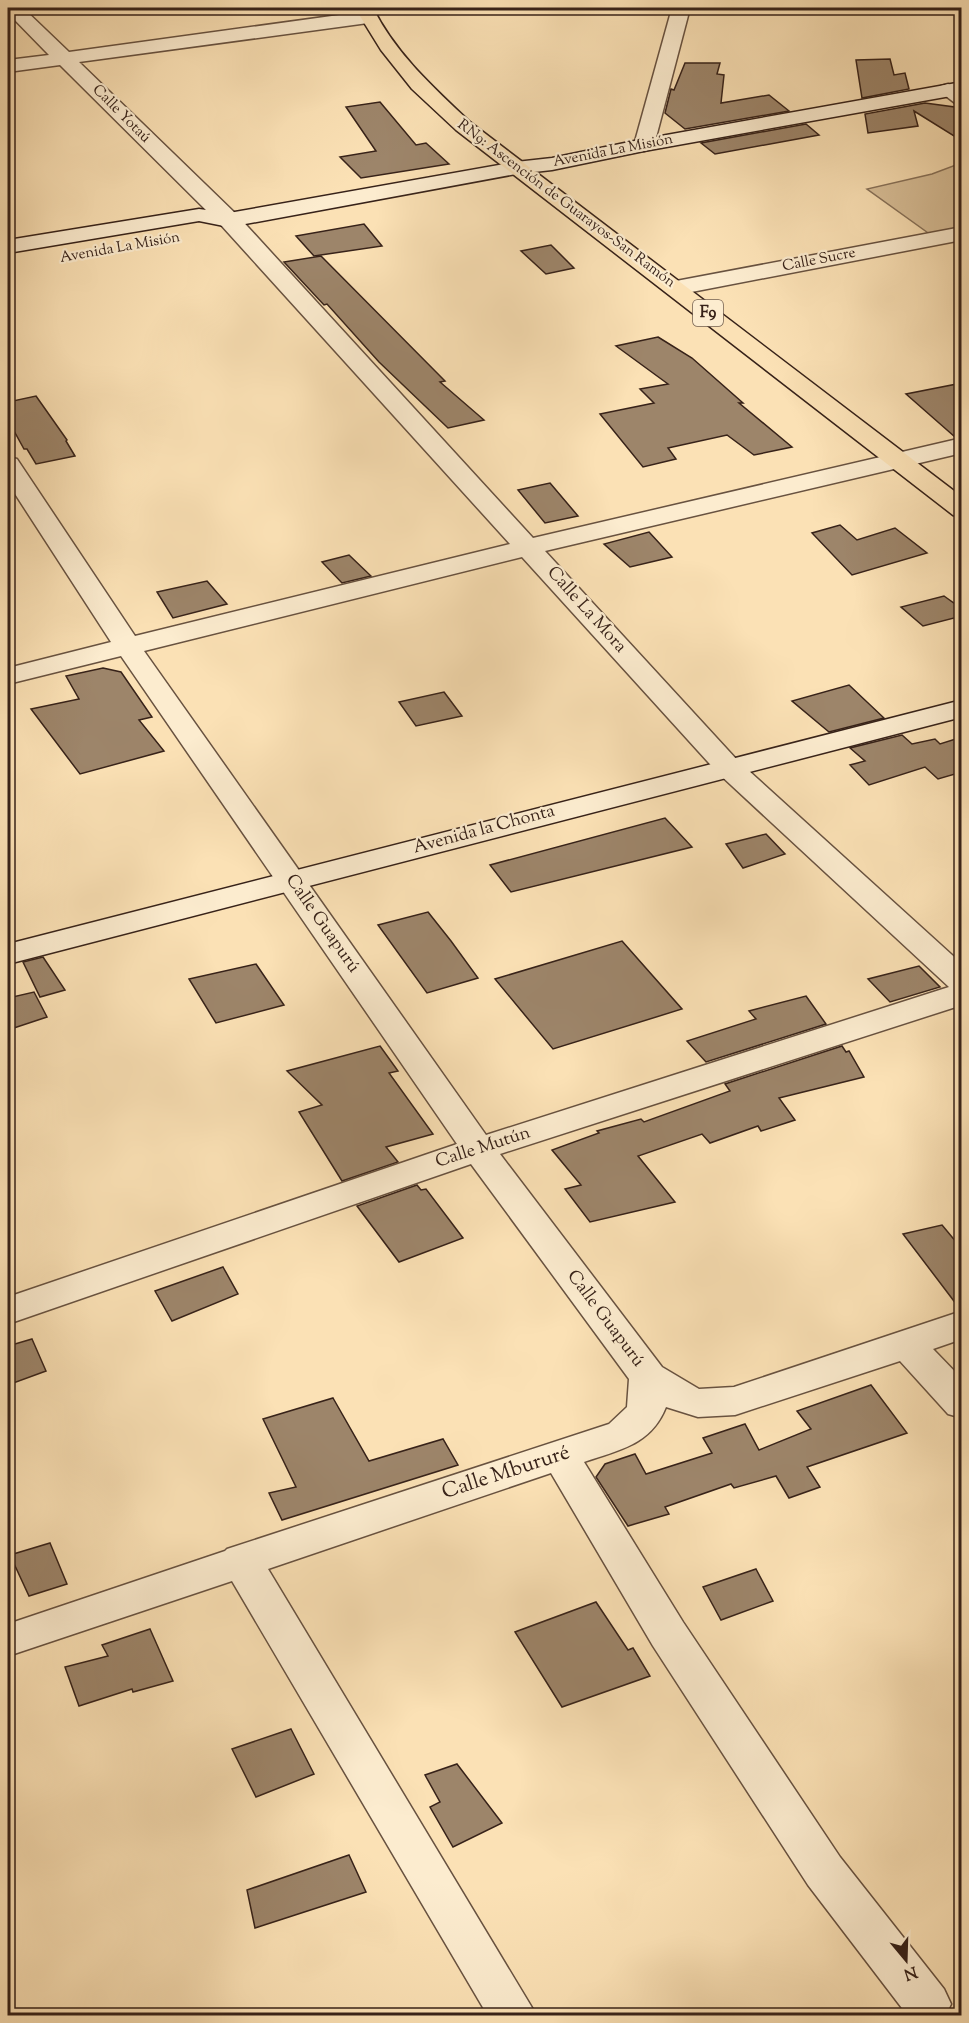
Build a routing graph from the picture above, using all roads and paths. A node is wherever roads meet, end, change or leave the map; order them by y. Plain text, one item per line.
1 (13, 8) edge
2 (681, 8) edge
3 (366, 12) edge
4 (64, 58) junction
5 (8, 66) edge
6 (957, 93) edge
7 (644, 145) junction
8 (516, 168) junction
9 (229, 220) junction
10 (962, 233) edge
11 (8, 247) edge
12 (42, 263) dead end
13 (676, 288) junction
14 (962, 445) edge
15 (897, 461) junction
16 (8, 464) edge
17 (962, 510) edge
18 (529, 548) junction
19 (128, 647) junction
20 (8, 676) edge
21 (962, 708) edge
22 (728, 767) junction
23 (291, 880) junction
24 (8, 954) edge
25 (962, 982) edge
26 (962, 994) edge
27 (478, 1149) junction
28 (8, 1311) edge
29 (962, 1323) edge
30 (907, 1345) junction
31 (648, 1377) junction
32 (735, 1401) junction
33 (962, 1404) edge
34 (623, 1434) junction
35 (560, 1455) junction
36 (241, 1560) junction
37 (8, 1640) edge
38 (927, 2004) dead end
39 (514, 2016) edge

1 - 4 street, Calle Yotaú
2 - 7 street
3 - 4 street
3 - 8 highway, RN9: Ascención de Guarayos-San Ramón / F9
4 - 5 street
4 - 9 street, Calle Yotaú
6 - 7 street, Avenida La Misión
7 - 8 street, Avenida La Misión
8 - 9 street, Avenida La Misión
8 - 13 highway, RN9: Ascención de Guarayos-San Ramón / F9
9 - 11 street, Avenida La Misión
9 - 12 street, Avenida La Misión
9 - 18 street, Calle La Mora
10 - 13 street, Calle Sucre
13 - 15 highway, RN9: Ascención de Guarayos-San Ramón / F9
14 - 15 street
15 - 17 highway, RN9: Ascención de Guarayos-San Ramón / F9
15 - 18 street
16 - 19 street, Calle Guapurú
18 - 19 street
18 - 22 street, Calle La Mora
19 - 20 street
19 - 23 street, Calle Guapurú
21 - 22 street, Avenida la Chonta
22 - 23 street, Avenida la Chonta
22 - 25 street, Calle La Mora
23 - 24 street, Avenida la Chonta
23 - 27 street, Calle Guapurú
26 - 27 street, Calle Mutún
27 - 28 street, Calle Mutún
27 - 31 street, Calle Guapurú
29 - 30 street
30 - 32 street
30 - 33 street
31 - 32 street
31 - 34 street, Calle Mbururé
32 - 34 street
34 - 35 street, Calle Mbururé
35 - 36 street, Calle Mbururé
35 - 38 street
36 - 37 street, Calle Mbururé
36 - 39 street

